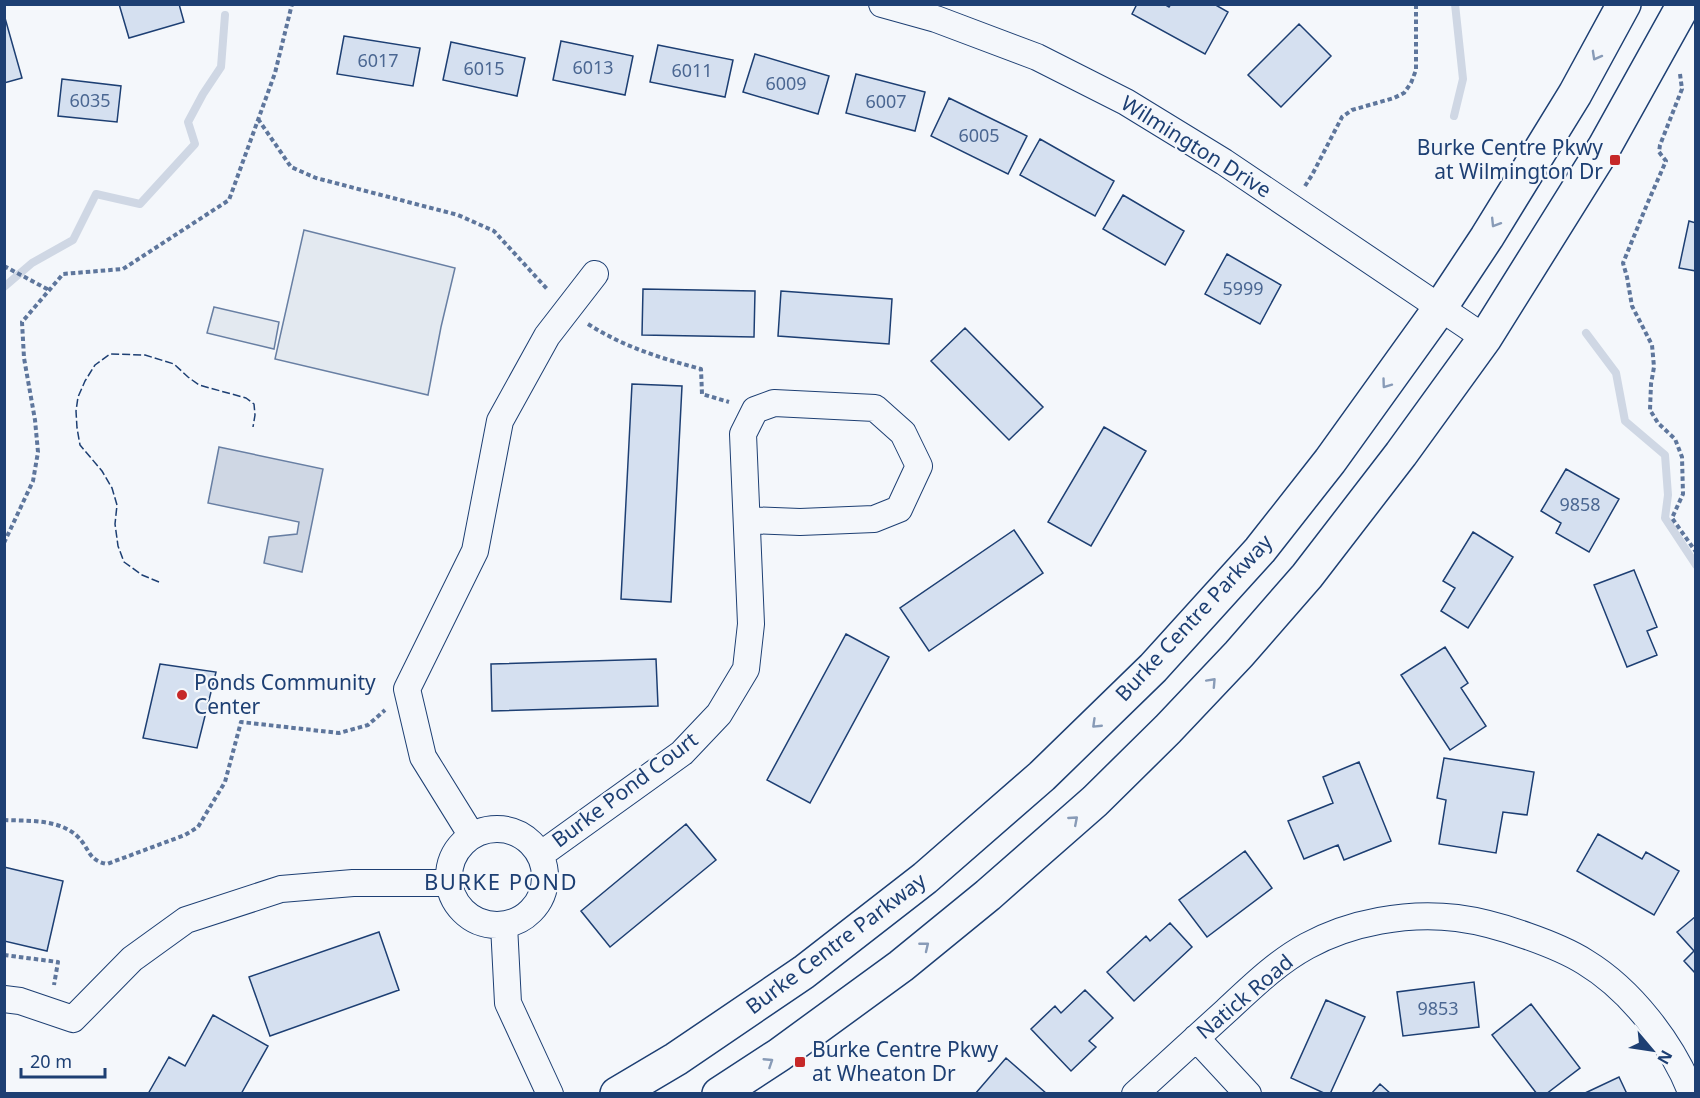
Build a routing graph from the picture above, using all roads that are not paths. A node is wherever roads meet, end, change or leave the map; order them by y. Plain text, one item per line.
1 (882, 4) edge
2 (1624, 4) edge
3 (1684, 4) edge
4 (595, 274) dead end
5 (1440, 308) junction
6 (1485, 338) junction
7 (747, 519) junction
8 (472, 836) junction
9 (540, 855) junction
10 (449, 883) junction
11 (504, 925) junction
12 (4, 999) edge
13 (1196, 1038) junction
14 (550, 1094) edge
15 (617, 1094) edge
16 (719, 1094) edge
17 (1136, 1094) edge
18 (1248, 1094) edge
19 (1692, 1094) edge

1 - 5 street, Wilmington Drive
2 -> 5 main road, Burke Centre Parkway
3 - 6 main road
4 - 8 street
5 - 6 street, Wilmington Drive
5 -> 15 main road, Burke Centre Parkway
16 -> 6 main road
7 - 7 street, Burke Pond Court
7 - 9 street, Burke Pond Court
8 - 9 street
8 - 10 street
9 - 11 street
10 - 11 street
10 - 12 street
11 - 14 street
13 - 17 street, Natick Road
13 - 18 street
13 - 19 street, Natick Road

